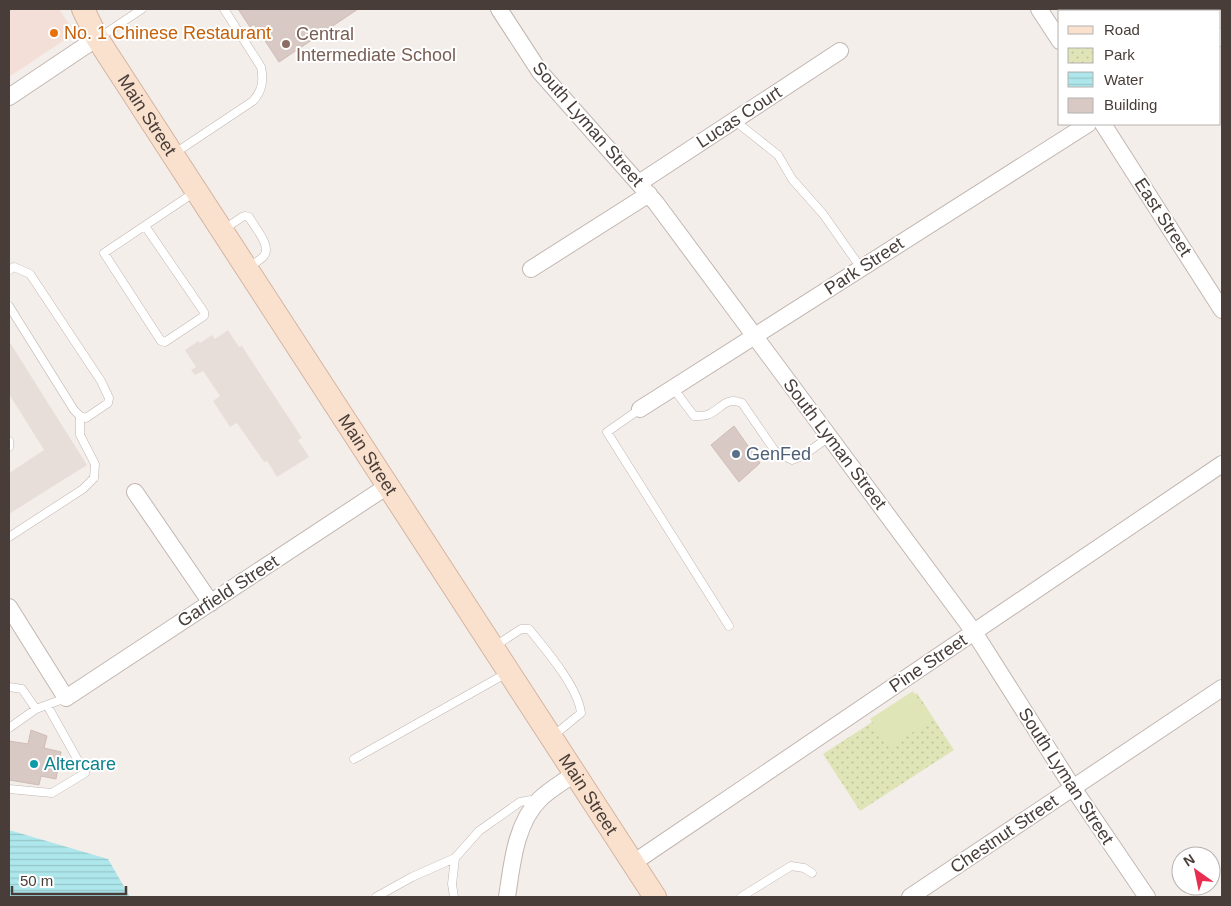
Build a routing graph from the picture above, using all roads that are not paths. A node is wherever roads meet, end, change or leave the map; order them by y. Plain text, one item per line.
1 (83, 9) edge
2 (142, 9) edge
3 (224, 9) edge
4 (499, 9) edge
5 (1039, 9) edge
6 (97, 38) junction
7 (1058, 38) edge
8 (840, 51) dead end
9 (9, 97) edge
10 (735, 121) junction
11 (1086, 125) edge
12 (1104, 125) edge
13 (173, 154) junction
14 (644, 188) junction
15 (197, 191) junction
16 (145, 226) junction
17 (531, 268) dead end
18 (861, 268) junction
19 (9, 270) edge
20 (9, 306) edge
21 (1222, 310) edge
22 (755, 336) junction
23 (673, 388) junction
24 (640, 409) joint
25 (80, 416) junction
26 (829, 437) junction
27 (9, 441) edge
28 (9, 447) edge
29 (1222, 464) edge
30 (389, 485) junction
31 (135, 492) dead end
32 (9, 537) edge
33 (211, 603) junction
34 (9, 607) edge
35 (728, 626) dead end
36 (974, 632) junction
37 (493, 648) junction
38 (509, 672) junction
39 (9, 686) edge
40 (1222, 688) edge
41 (66, 698) junction
42 (48, 705) junction
43 (36, 709) junction
44 (9, 728) edge
45 (551, 738) junction
46 (354, 759) dead end
47 (574, 774) junction
48 (1073, 788) junction
49 (9, 789) edge
50 (541, 798) junction
51 (455, 858) junction
52 (633, 863) junction
53 (812, 873) dead end
54 (376, 897) edge
55 (454, 897) edge
56 (507, 897) edge
57 (655, 897) edge
58 (741, 897) edge
59 (910, 897) edge
60 (1147, 897) edge

1 - 6 main road, Main Street
2 - 6 lane
3 - 13 lane
4 - 14 street, South Lyman Street
5 - 7 street
6 - 9 street
6 - 13 main road, Main Street
8 - 10 street, Lucas Court
10 - 14 street, Lucas Court
10 - 18 lane
11 - 18 street, Park Street
12 - 21 street, East Street
13 - 15 main road, Main Street
14 - 17 street, Lucas Court
14 - 22 street, South Lyman Street
15 - 16 lane
15 - 30 main road, Main Street
16 - 16 lane
18 - 22 street, Park Street
19 - 25 lane
20 - 25 lane
22 - 23 street, Park Street
22 - 26 street, South Lyman Street
23 - 24 street, Park Street
23 - 26 lane
24 - 35 lane
25 - 32 lane
26 - 36 street, South Lyman Street
27 - 28 lane
29 - 36 street, Pine Street
30 - 33 street, Garfield Street
30 - 37 main road, Main Street
31 - 33 street
33 - 41 street, Garfield Street
34 - 41 street
36 - 48 street, South Lyman Street
36 - 52 street, Pine Street
37 - 38 main road, Main Street
37 - 45 lane
38 - 45 main road, Main Street
38 - 46 lane
39 - 43 lane
40 - 48 street, Chestnut Street
41 - 42 lane
42 - 43 lane
42 - 49 lane
43 - 44 lane
45 - 47 main road, Main Street
47 - 50 street
47 - 52 main road, Main Street
48 - 59 street, Chestnut Street
48 - 60 street, South Lyman Street
50 - 51 lane
50 - 56 street
51 - 54 lane
51 - 55 lane
52 - 57 main road, Main Street
53 - 58 lane

